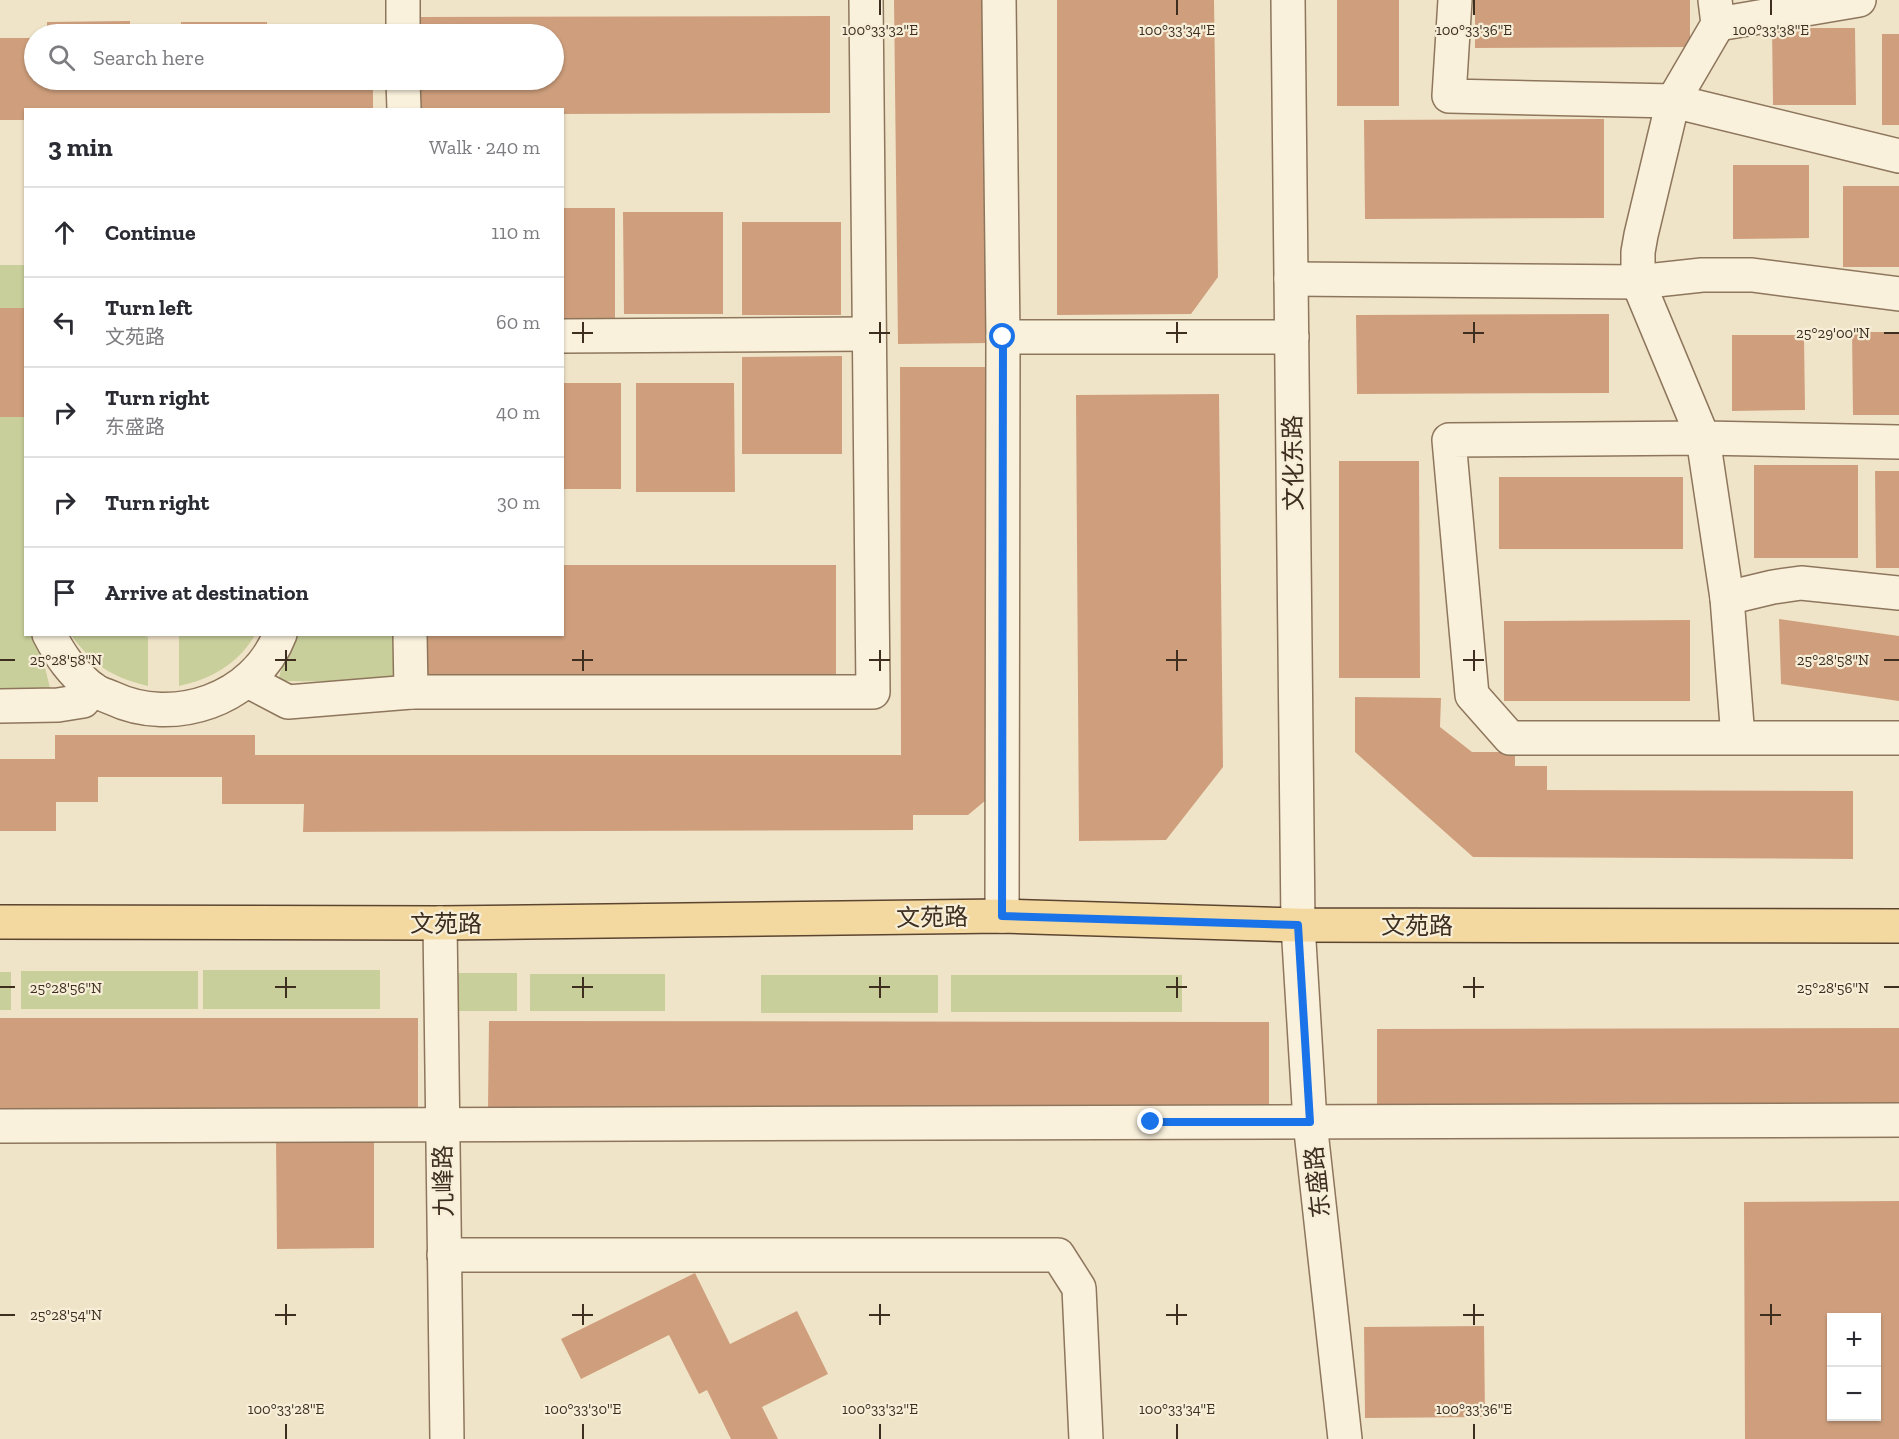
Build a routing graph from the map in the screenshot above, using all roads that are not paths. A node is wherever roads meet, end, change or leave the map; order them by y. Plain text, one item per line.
1 (403, 0) edge
2 (866, 0) edge
3 (999, 0) edge
4 (1288, 0) edge
5 (1455, 0) edge
6 (1858, 0) edge
7 (1716, 12) edge
8 (403, 24) edge
9 (403, 90) edge
10 (1673, 101) junction
11 (404, 108) edge
12 (1899, 156) edge
13 (1291, 279) junction
14 (1638, 282) junction
15 (1899, 294) edge
16 (869, 334) junction
17 (564, 336) edge
18 (1003, 337) junction
19 (1292, 337) junction
20 (1703, 438) junction
21 (1899, 442) edge
22 (1899, 593) edge
23 (1727, 598) junction
24 (50, 636) edge
25 (279, 636) edge
26 (410, 636) edge
27 (248, 681) junction
28 (93, 689) junction
29 (411, 692) junction
30 (0, 706) edge
31 (1738, 738) junction
32 (1899, 738) edge
33 (1002, 916) junction
34 (0, 922) edge
35 (440, 923) junction
36 (1298, 925) junction
37 (1899, 926) edge
38 (1899, 1120) edge
39 (1310, 1122) junction
40 (442, 1125) junction
41 (0, 1126) edge
42 (444, 1255) junction
43 (447, 1439) edge
44 (1086, 1439) edge
45 (1345, 1439) edge

1 - 8 street
2 - 16 street
3 - 18 street
4 - 13 street, 文化东路
5 - 10 street
6 - 7 street
7 - 10 street
9 - 11 street
10 - 12 street
10 - 14 street
13 - 14 street
13 - 19 street, 文化东路
14 - 15 street
14 - 20 street
16 - 17 street
16 - 29 street
18 - 19 street
18 - 33 street
19 - 36 street, 文化东路
20 - 21 street
20 - 23 street
20 - 31 street
22 - 23 street
23 - 31 street
24 - 28 street
25 - 27 street
26 - 29 street
27 - 28 street
27 - 29 street
28 - 30 street
31 - 32 street
33 - 35 main road, 文苑路
33 - 36 main road, 文苑路
34 - 35 main road, 文苑路
35 - 40 street, 九峰路
36 - 37 main road, 文苑路
36 - 39 street, 东盛路
38 - 39 street
39 - 40 street
39 - 45 street, 东盛路
40 - 41 street
40 - 42 street, 九峰路
42 - 43 street, 九峰路
42 - 44 street

